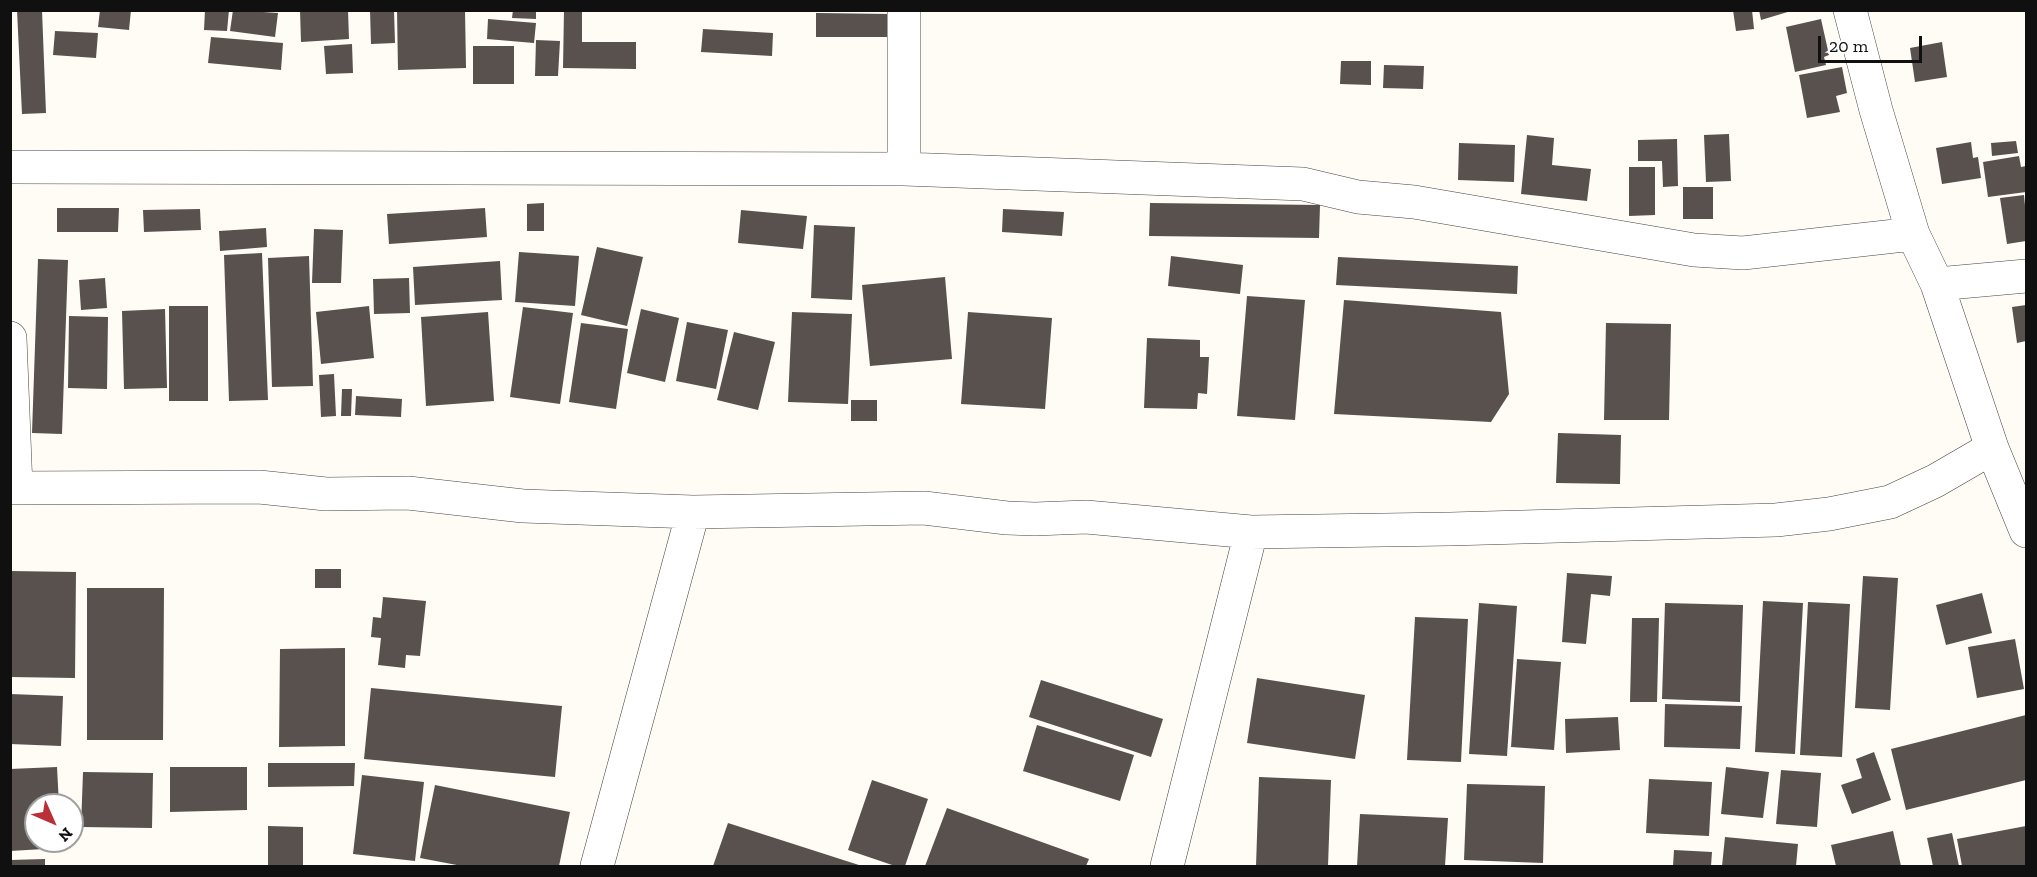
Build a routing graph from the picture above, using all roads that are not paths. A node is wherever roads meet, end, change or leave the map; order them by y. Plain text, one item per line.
1 (904, 10) edge
2 (1850, 10) edge
3 (10, 167) edge
4 (904, 169) junction
5 (1913, 234) junction
6 (2026, 276) edge
7 (1937, 284) junction
8 (10, 338) edge
9 (1992, 448) junction
10 (13, 488) edge
11 (693, 512) junction
12 (1251, 531) junction
13 (2026, 531) edge
14 (597, 867) edge
15 (1167, 867) edge

1 - 4 street
2 - 5 street
3 - 4 street
4 - 5 street
5 - 7 street
6 - 7 street
7 - 9 street
8 - 10 street
9 - 12 street
9 - 13 street
10 - 11 street
11 - 12 street
11 - 14 street
12 - 15 street

